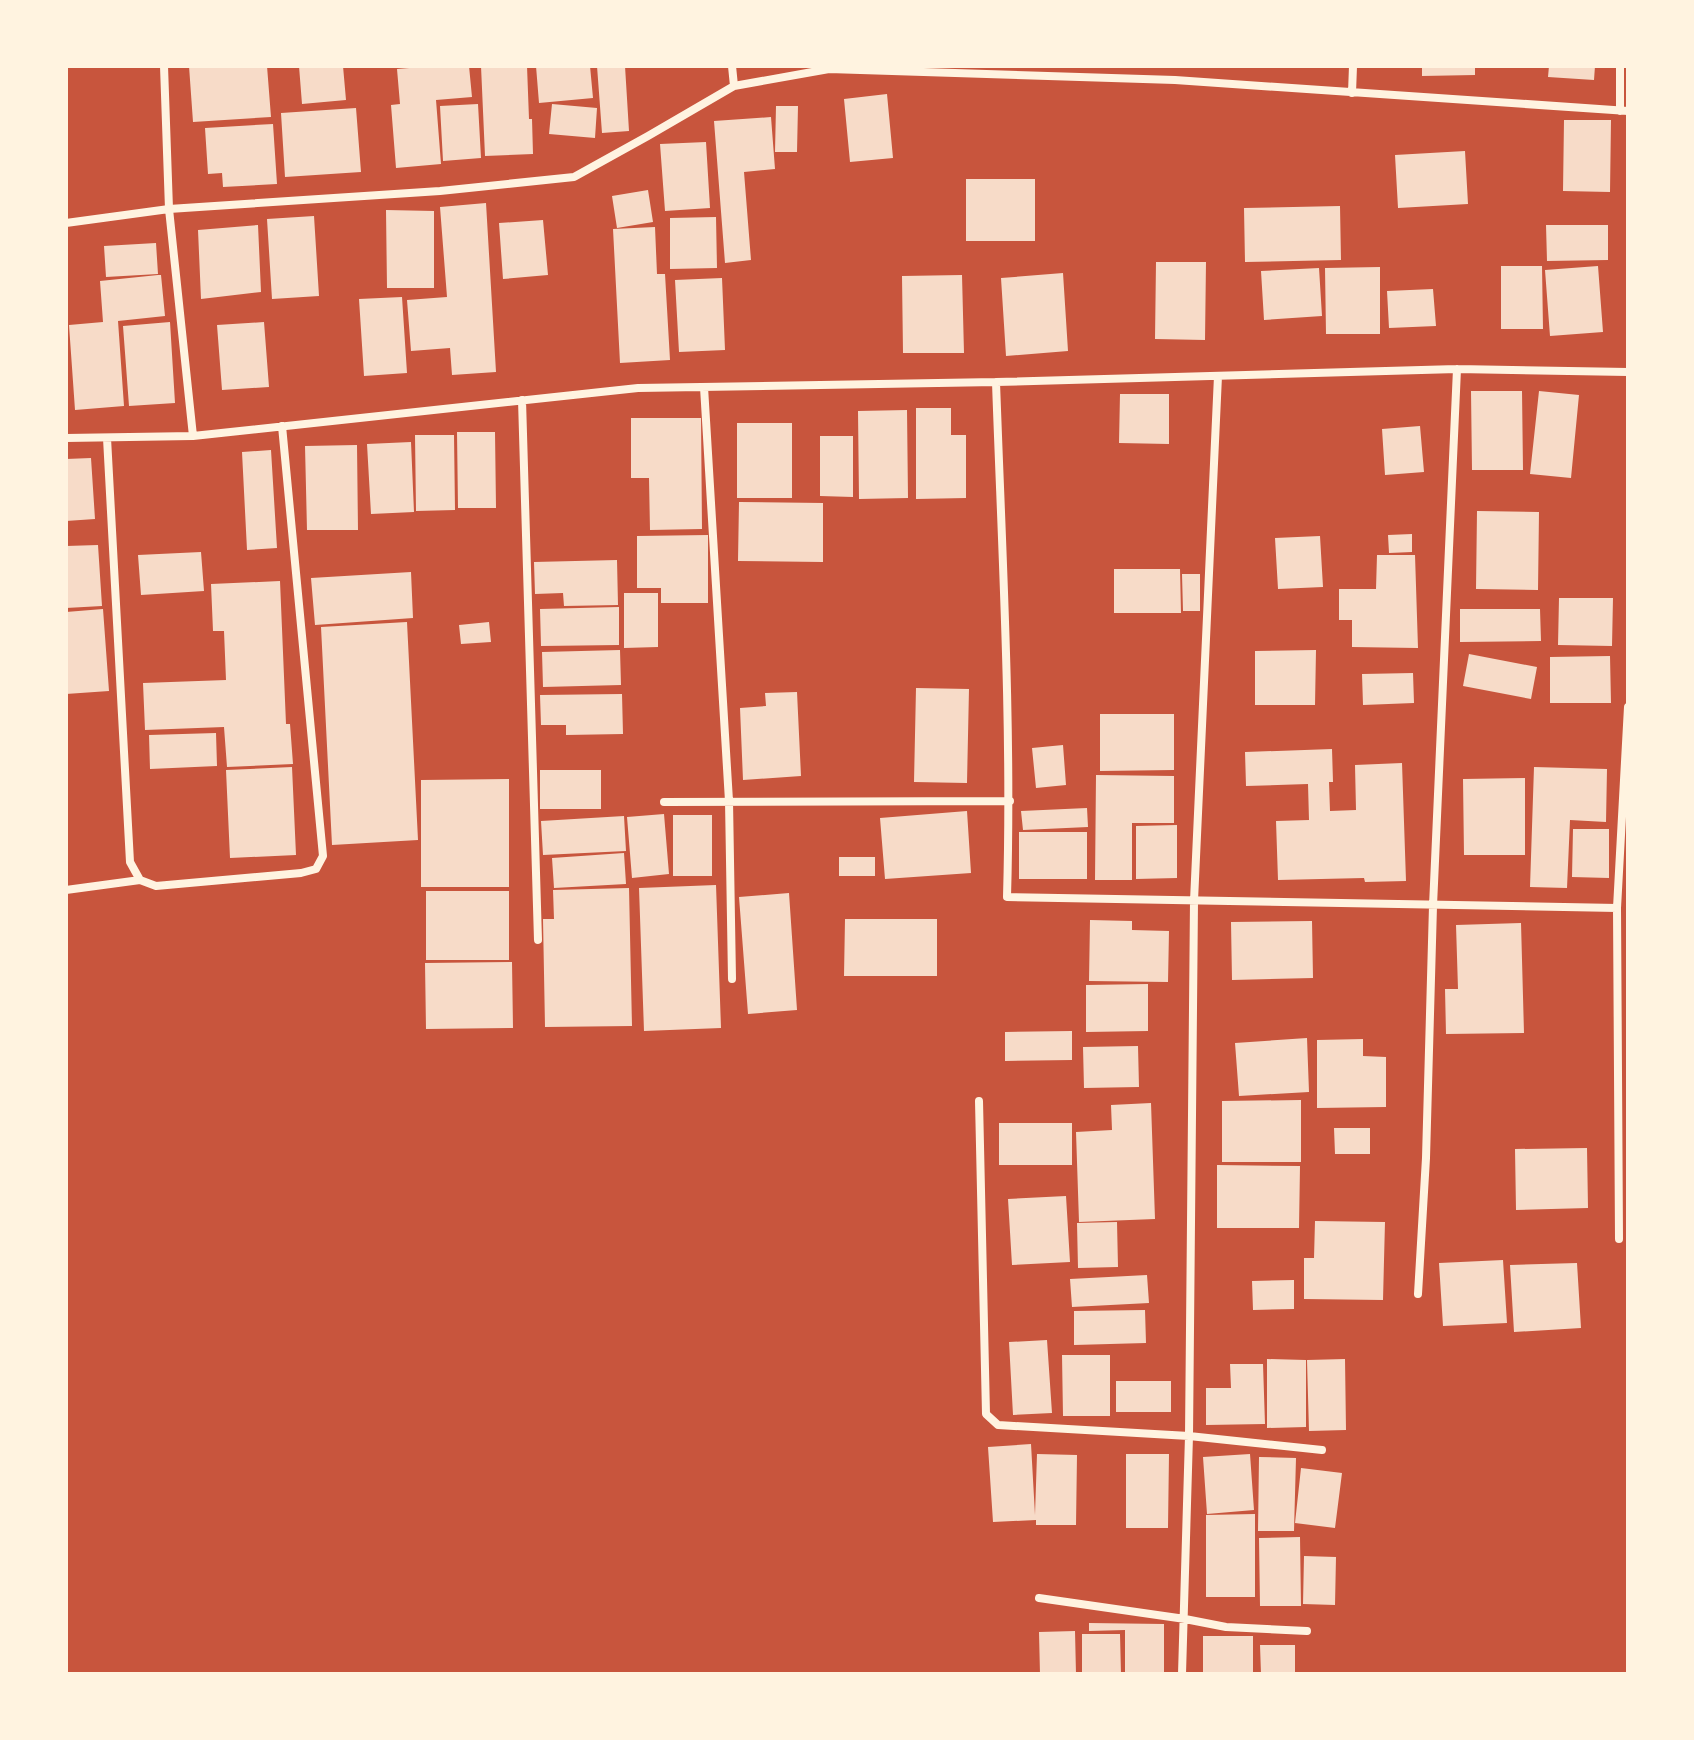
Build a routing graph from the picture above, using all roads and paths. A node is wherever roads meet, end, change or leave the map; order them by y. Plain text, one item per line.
1 (164, 66) edge
2 (732, 66) edge
3 (1353, 66) edge
4 (1620, 66) edge
5 (734, 86) junction
6 (1352, 93) junction
7 (1624, 111) edge
8 (169, 209) junction
9 (66, 223) edge
10 (1457, 369) junction
11 (1628, 372) edge
12 (1218, 376) junction
13 (996, 382) junction
14 (704, 387) junction
15 (522, 400) junction
16 (282, 426) junction
17 (193, 436) junction
18 (66, 438) edge
19 (107, 438) junction
20 (1628, 707) edge
21 (729, 801) junction
22 (1010, 801) junction
23 (664, 802) dead end
24 (140, 880) junction
25 (66, 890) edge
26 (1194, 901) junction
27 (1433, 906) junction
28 (1617, 908) junction
29 (538, 940) dead end
30 (732, 979) dead end
31 (979, 1101) dead end
32 (1619, 1239) dead end
33 (1418, 1294) dead end
34 (1189, 1436) junction
35 (1322, 1450) dead end
36 (1039, 1598) dead end
37 (1185, 1619) junction
38 (1307, 1631) dead end
39 (1182, 1674) edge

1 - 8 street
2 - 5 street
3 - 6 street
4 - 7 street
5 - 6 street
5 - 8 street
6 - 7 street
8 - 9 street
8 - 17 street
10 - 11 street
10 - 12 street
10 - 27 street
12 - 13 street
12 - 26 street
13 - 14 street
13 - 22 street
14 - 15 street
14 - 21 street
15 - 16 street
15 - 29 street
16 - 17 street
16 - 24 street
17 - 19 street
18 - 19 street
19 - 24 street
20 - 28 street
21 - 22 street
21 - 23 street
21 - 30 street
22 - 26 street
24 - 25 street
26 - 27 street
26 - 34 street
27 - 28 street
27 - 33 street
28 - 32 street
31 - 34 street
34 - 35 street
34 - 37 street
36 - 37 street
37 - 38 street
37 - 39 street

